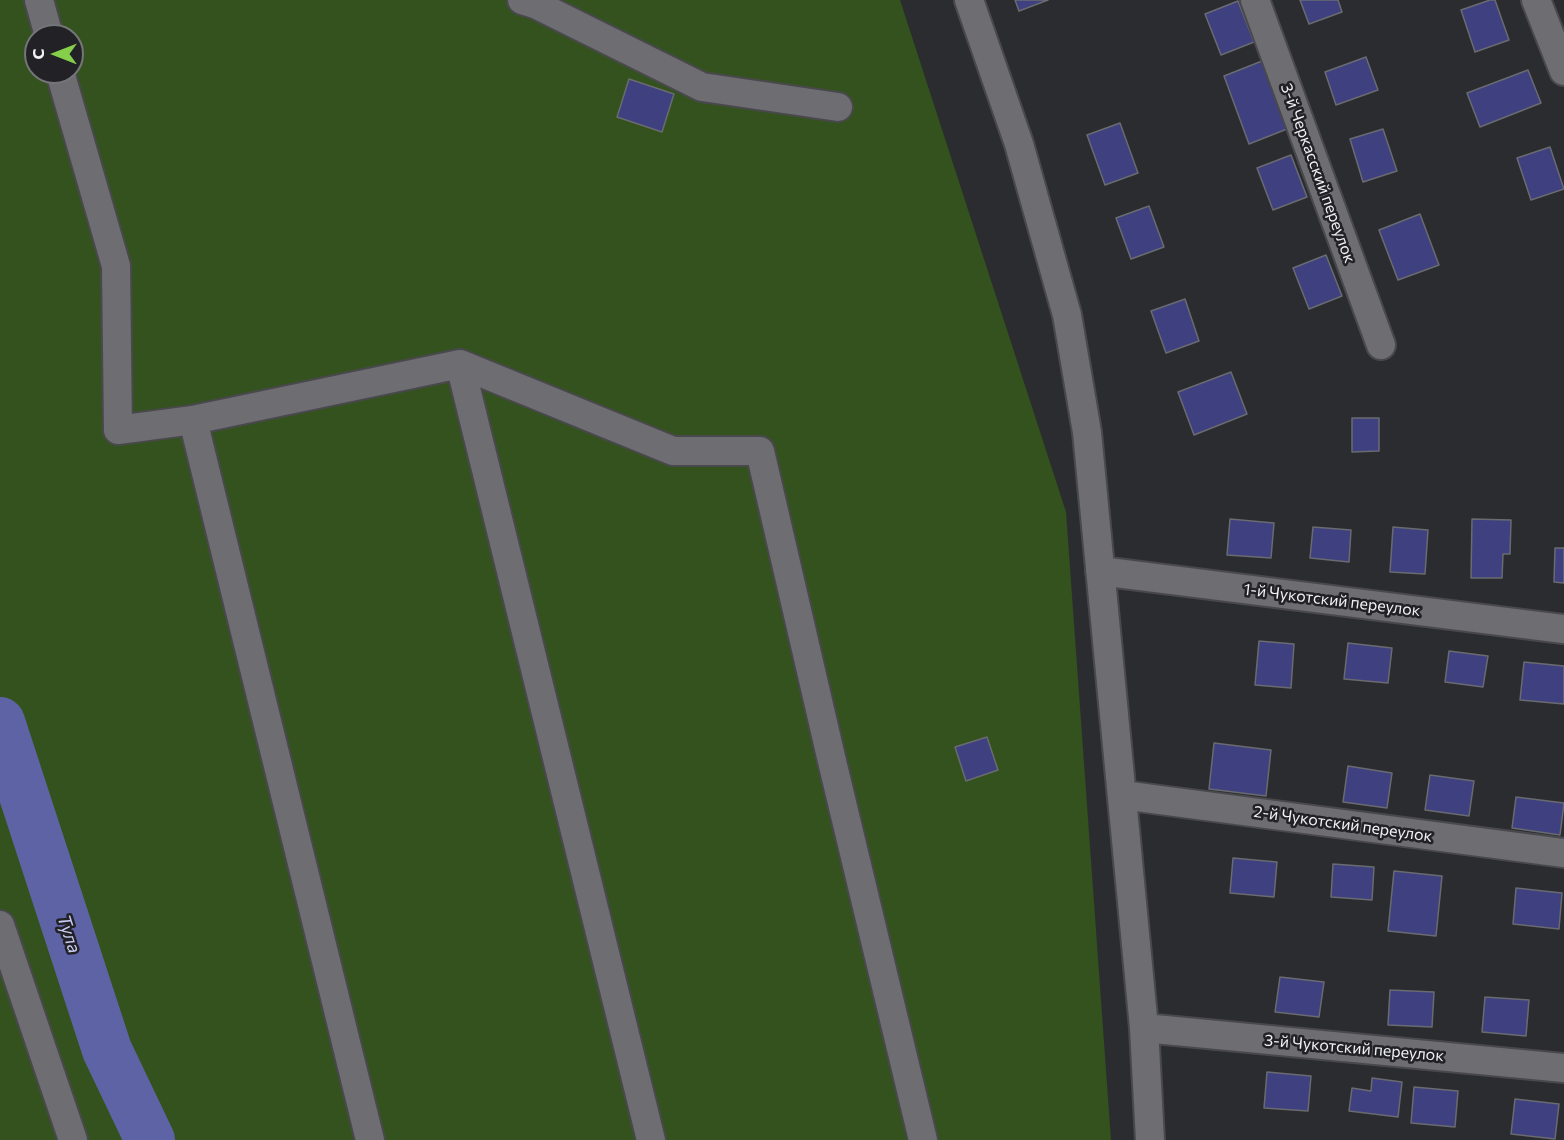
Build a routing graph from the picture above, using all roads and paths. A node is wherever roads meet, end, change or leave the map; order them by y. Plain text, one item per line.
1 (39, 0) edge
2 (969, 0) edge
3 (1255, 0) edge
4 (540, 3) edge
5 (1548, 9) edge
6 (46, 24) edge
7 (1564, 71) edge
8 (63, 84) edge
9 (838, 107) dead end
10 (1381, 345) dead end
11 (460, 364) junction
12 (193, 420) junction
13 (1101, 571) junction
14 (1564, 628) edge
15 (1122, 795) junction
16 (1564, 853) edge
17 (0, 925) edge
18 (1144, 1028) junction
19 (1564, 1068) edge
20 (74, 1140) edge
21 (370, 1140) edge
22 (651, 1140) edge
23 (923, 1140) edge
24 (1149, 1140) edge

1 - 6 street
2 - 13 street
3 - 10 street, 3-й Черкасский переулок
4 - 9 street
5 - 7 street
8 - 12 street
11 - 12 street
11 - 22 street
11 - 23 street
12 - 21 street
13 - 14 street, 1-й Чукотский переулок
13 - 15 street
15 - 16 street, 2-й Чукотский переулок
15 - 18 street
17 - 20 street
18 - 19 street, 3-й Чукотский переулок
18 - 24 street

